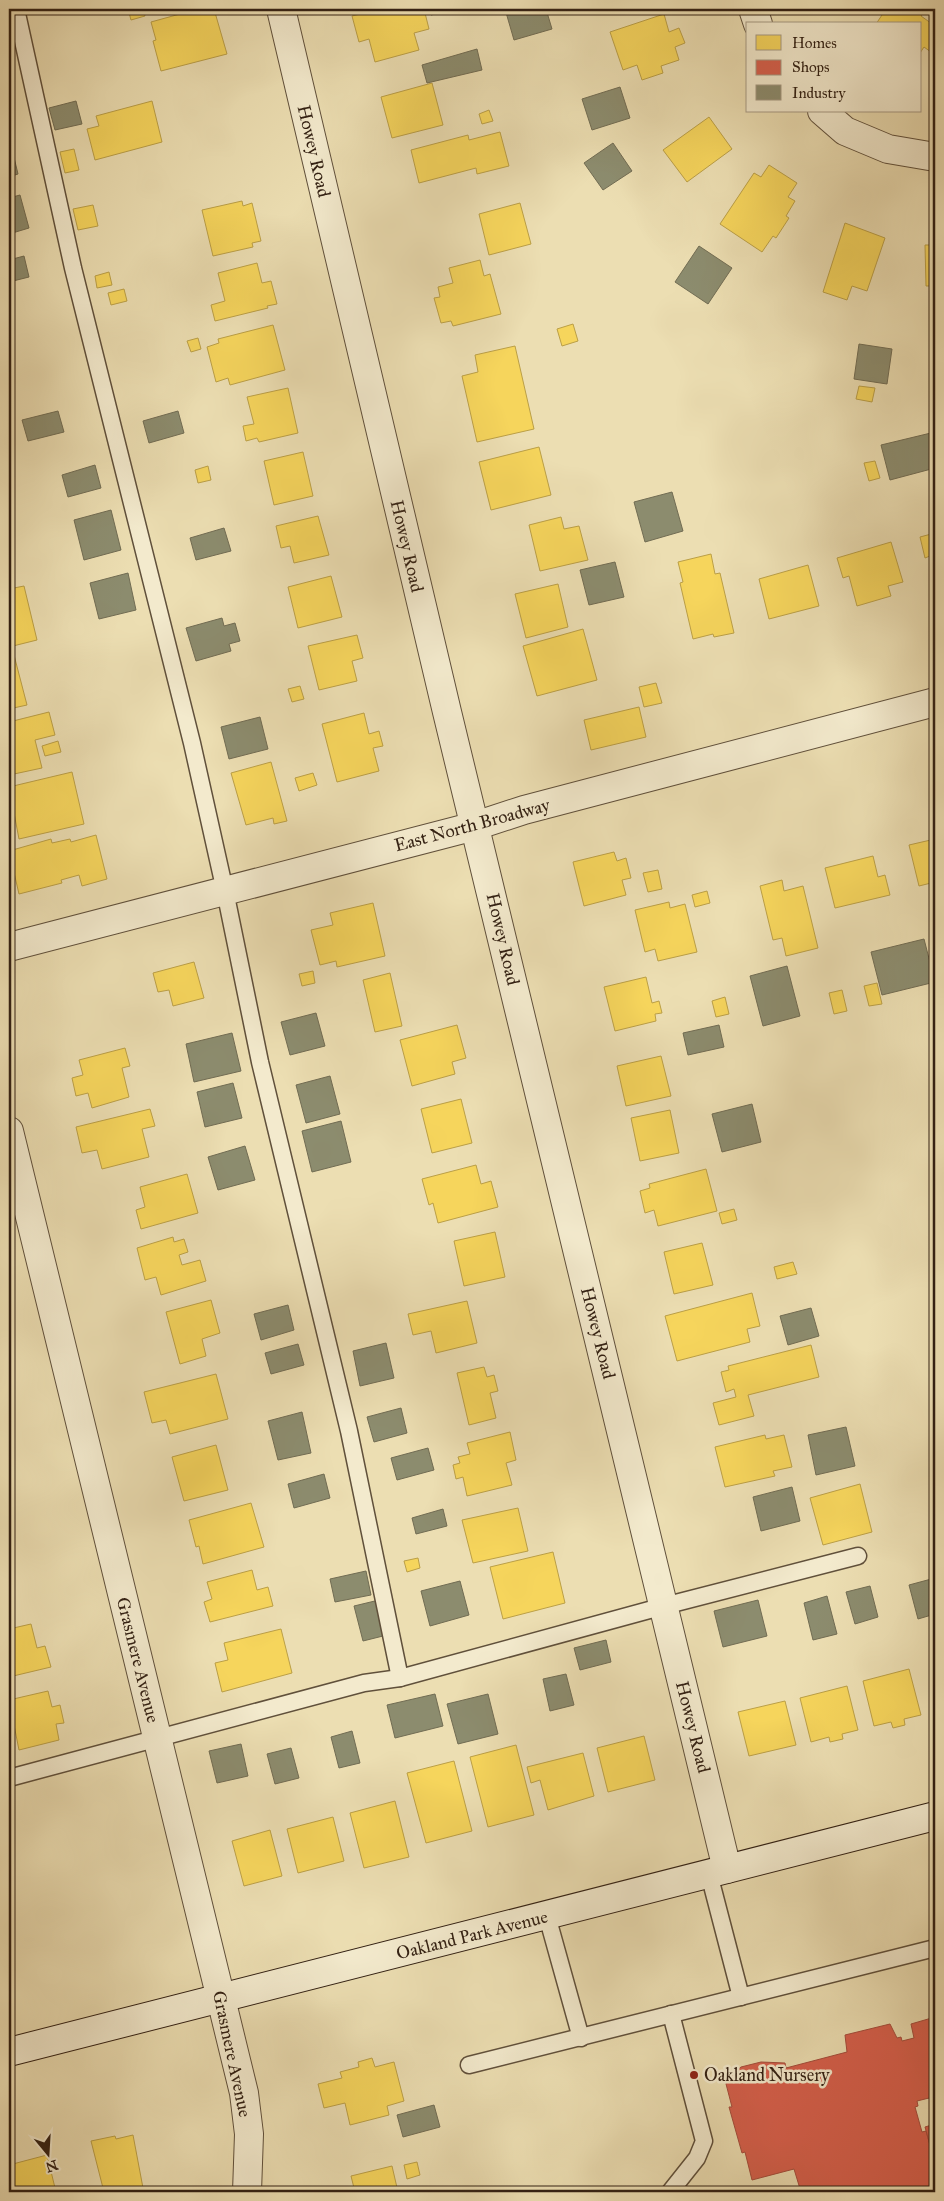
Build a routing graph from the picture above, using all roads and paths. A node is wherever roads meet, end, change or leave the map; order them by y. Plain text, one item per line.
1 (16, 9) edge
2 (281, 9) edge
3 (753, 9) edge
4 (757, 22) edge
5 (823, 112) edge
6 (935, 156) edge
7 (935, 702) edge
8 (475, 826) junction
9 (225, 891) junction
10 (9, 947) edge
11 (9, 1131) edge
12 (858, 1556) dead end
13 (664, 1606) junction
14 (400, 1678) junction
15 (157, 1738) junction
16 (9, 1778) edge
17 (935, 1816) edge
18 (718, 1871) junction
19 (547, 1916) junction
20 (935, 1948) edge
21 (741, 1997) junction
22 (221, 1998) junction
23 (671, 2014) junction
24 (581, 2038) junction
25 (9, 2052) edge
26 (469, 2065) dead end
27 (247, 2192) edge
28 (670, 2192) edge

1 - 9 lane
2 - 8 street, Howey Road
3 - 4 street
5 - 6 street
7 - 8 street, East North Broadway
8 - 9 street, East North Broadway
8 - 13 street, Howey Road
9 - 10 street, East North Broadway
9 - 14 lane
11 - 15 street, Grasmere Avenue
12 - 13 lane
13 - 14 lane
13 - 18 street, Howey Road
14 - 15 lane
15 - 16 lane
15 - 22 street, Grasmere Avenue
17 - 18 street, Oakland Park Avenue
18 - 19 street, Oakland Park Avenue
18 - 21 lane
19 - 22 street, Oakland Park Avenue
19 - 24 lane
20 - 21 lane
21 - 23 lane
22 - 25 street, Oakland Park Avenue
22 - 27 street, Grasmere Avenue
23 - 24 lane
23 - 28 lane
24 - 26 lane

